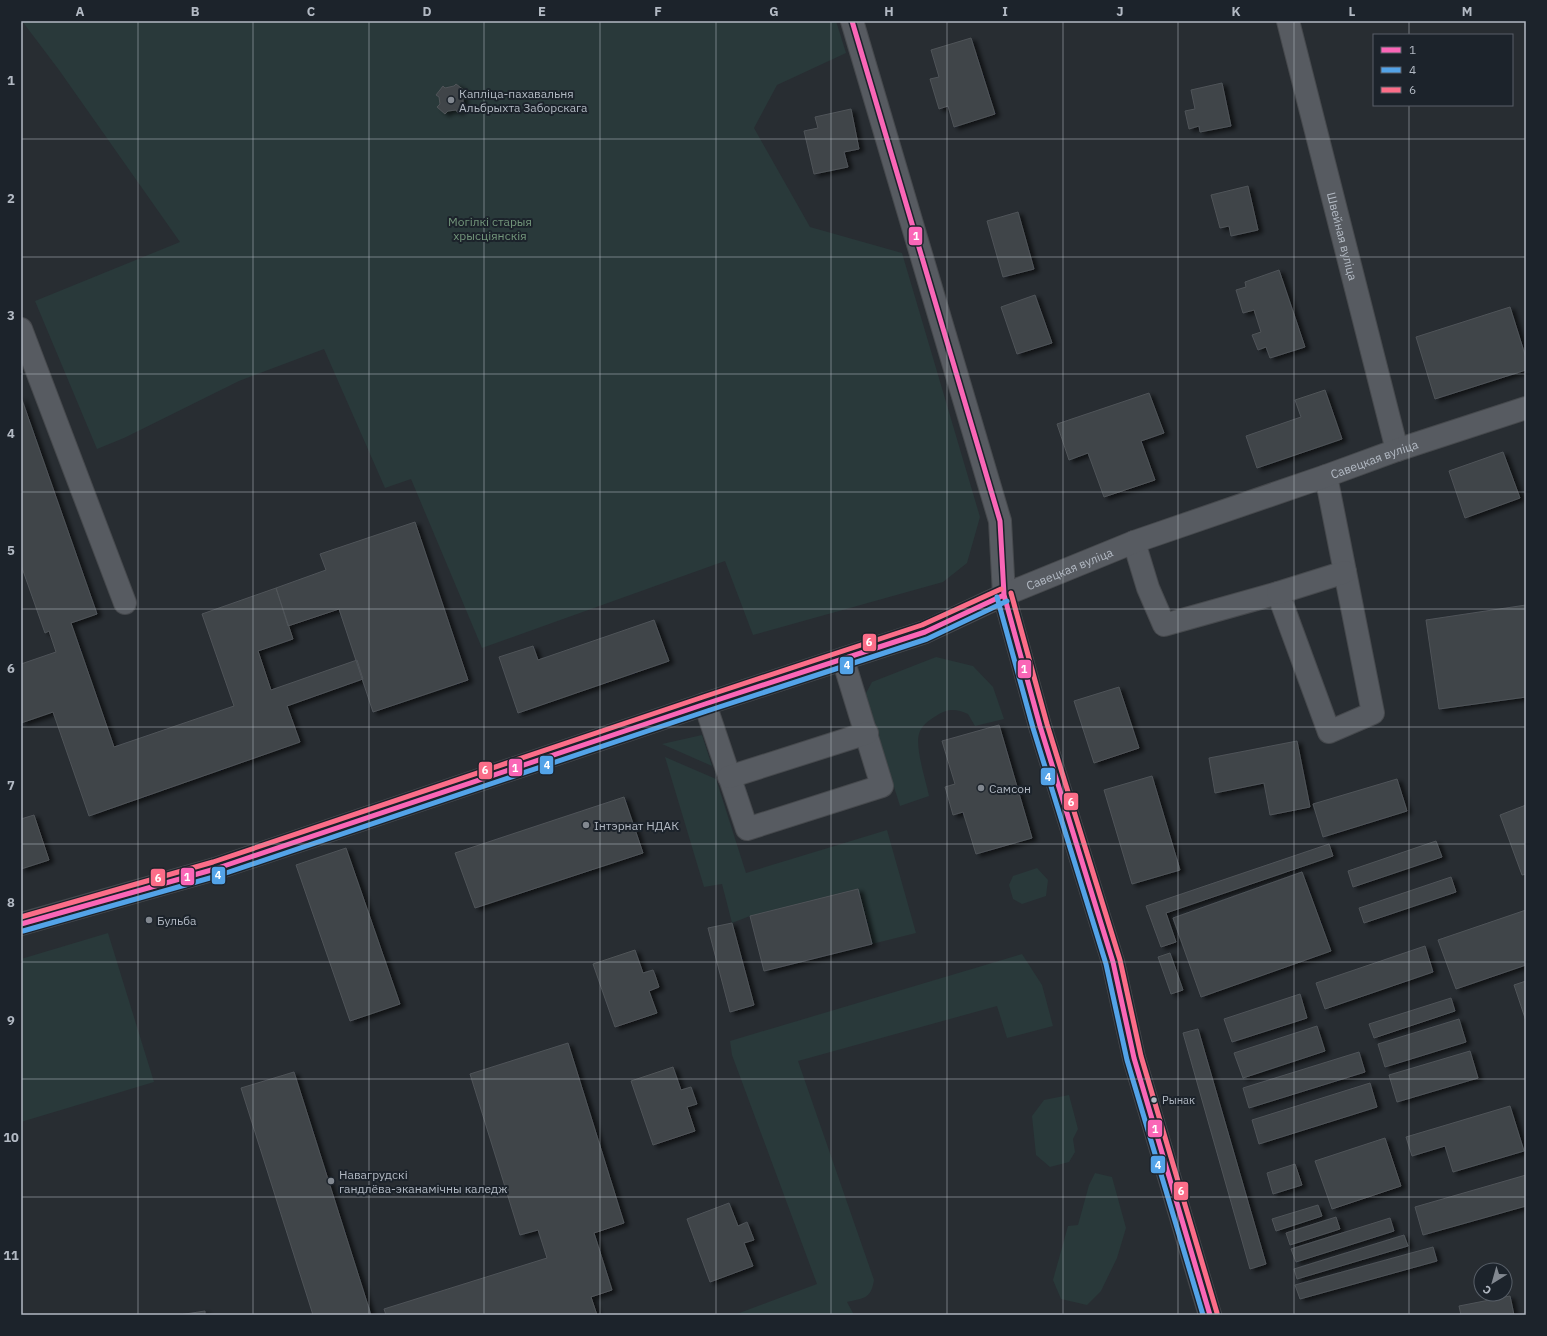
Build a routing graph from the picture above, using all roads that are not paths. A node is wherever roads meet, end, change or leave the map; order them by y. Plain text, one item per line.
1 (852, 21) edge
2 (1288, 21) edge
3 (21, 329) edge
4 (1526, 408) edge
5 (1397, 450) junction
6 (1326, 476) junction
7 (1134, 542) junction
8 (1345, 572) junction
9 (1278, 593) junction
10 (1004, 595) junction
11 (125, 603) dead end
12 (843, 660) junction
13 (705, 704) junction
14 (867, 733) junction
15 (729, 777) junction
16 (21, 924) edge
17 (1210, 1315) edge

1 - 10 street
2 - 5 street, Швейная вуліца
3 - 11 street
4 - 5 street, Савецкая вуліца
5 - 6 street, Савецкая вуліца
6 - 7 street, Савецкая вуліца
6 - 8 street
7 - 9 street
7 - 10 street, Савецкая вуліца
8 - 9 street
8 - 9 street
10 - 12 street, Савецкая вуліца
10 - 17 street
12 - 13 street, Савецкая вуліца
12 - 14 street
13 - 15 street
13 - 16 street, Савецкая вуліца
14 - 15 street
14 - 15 street

